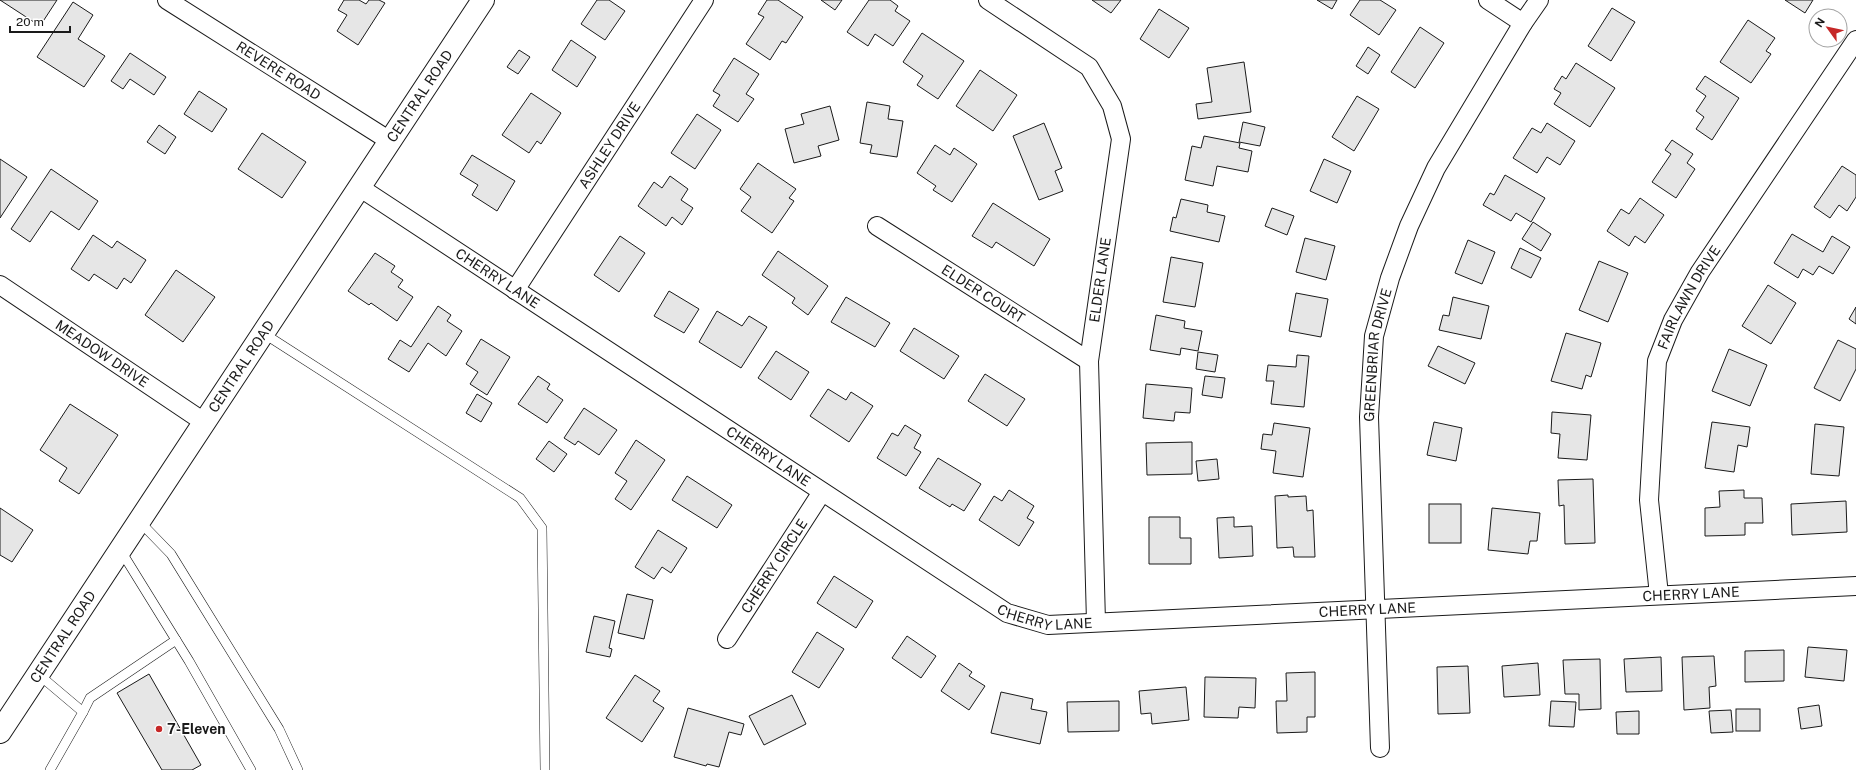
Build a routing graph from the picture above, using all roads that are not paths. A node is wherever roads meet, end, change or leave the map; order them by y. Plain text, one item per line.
1 (167, 0) edge
2 (483, 0) edge
3 (704, 0) edge
4 (988, 0) edge
5 (1488, 0) edge
6 (1539, 0) edge
7 (1523, 23) junction
8 (1856, 40) edge
9 (390, 141) junction
10 (359, 187) junction
11 (877, 226) dead end
12 (0, 285) edge
13 (515, 290) junction
14 (263, 333) junction
15 (1088, 361) junction
16 (204, 422) junction
17 (822, 492) junction
18 (139, 521) junction
19 (120, 550) junction
20 (1856, 586) edge
21 (1660, 595) junction
22 (1375, 609) junction
23 (1096, 622) junction
24 (727, 639) dead end
25 (176, 640) junction
26 (38, 674) junction
27 (82, 712) junction
28 (0, 732) edge
29 (1380, 748) dead end
30 (50, 770) edge
31 (251, 770) edge
32 (298, 770) edge
33 (545, 770) edge

1 - 9 street, REVERE ROAD
2 - 9 main road, CENTRAL ROAD
3 - 13 street, ASHLEY DRIVE
4 - 15 street, ELDER LANE
5 - 7 street
6 - 7 street, GREENBRIAR DRIVE
7 - 22 street, GREENBRIAR DRIVE
8 - 21 street, FAIRLAWN DRIVE
9 - 10 main road, CENTRAL ROAD
10 - 13 street, CHERRY LANE
10 - 14 main road, CENTRAL ROAD
11 - 15 street, ELDER COURT
12 - 16 street, MEADOW DRIVE
13 - 17 street, CHERRY LANE
14 - 16 main road, CENTRAL ROAD
14 - 33 lane
15 - 23 street, ELDER LANE
16 - 18 main road, CENTRAL ROAD
17 - 23 street, CHERRY LANE
17 - 24 street, CHERRY CIRCLE
18 - 19 main road, CENTRAL ROAD
18 - 32 lane
19 - 25 lane
19 - 26 main road, CENTRAL ROAD
20 - 21 street, CHERRY LANE
21 - 22 street, CHERRY LANE
22 - 23 street, CHERRY LANE
22 - 29 street, GREENBRIAR DRIVE
25 - 27 lane
25 - 31 lane
26 - 27 lane
26 - 28 main road, CENTRAL ROAD
27 - 30 lane

